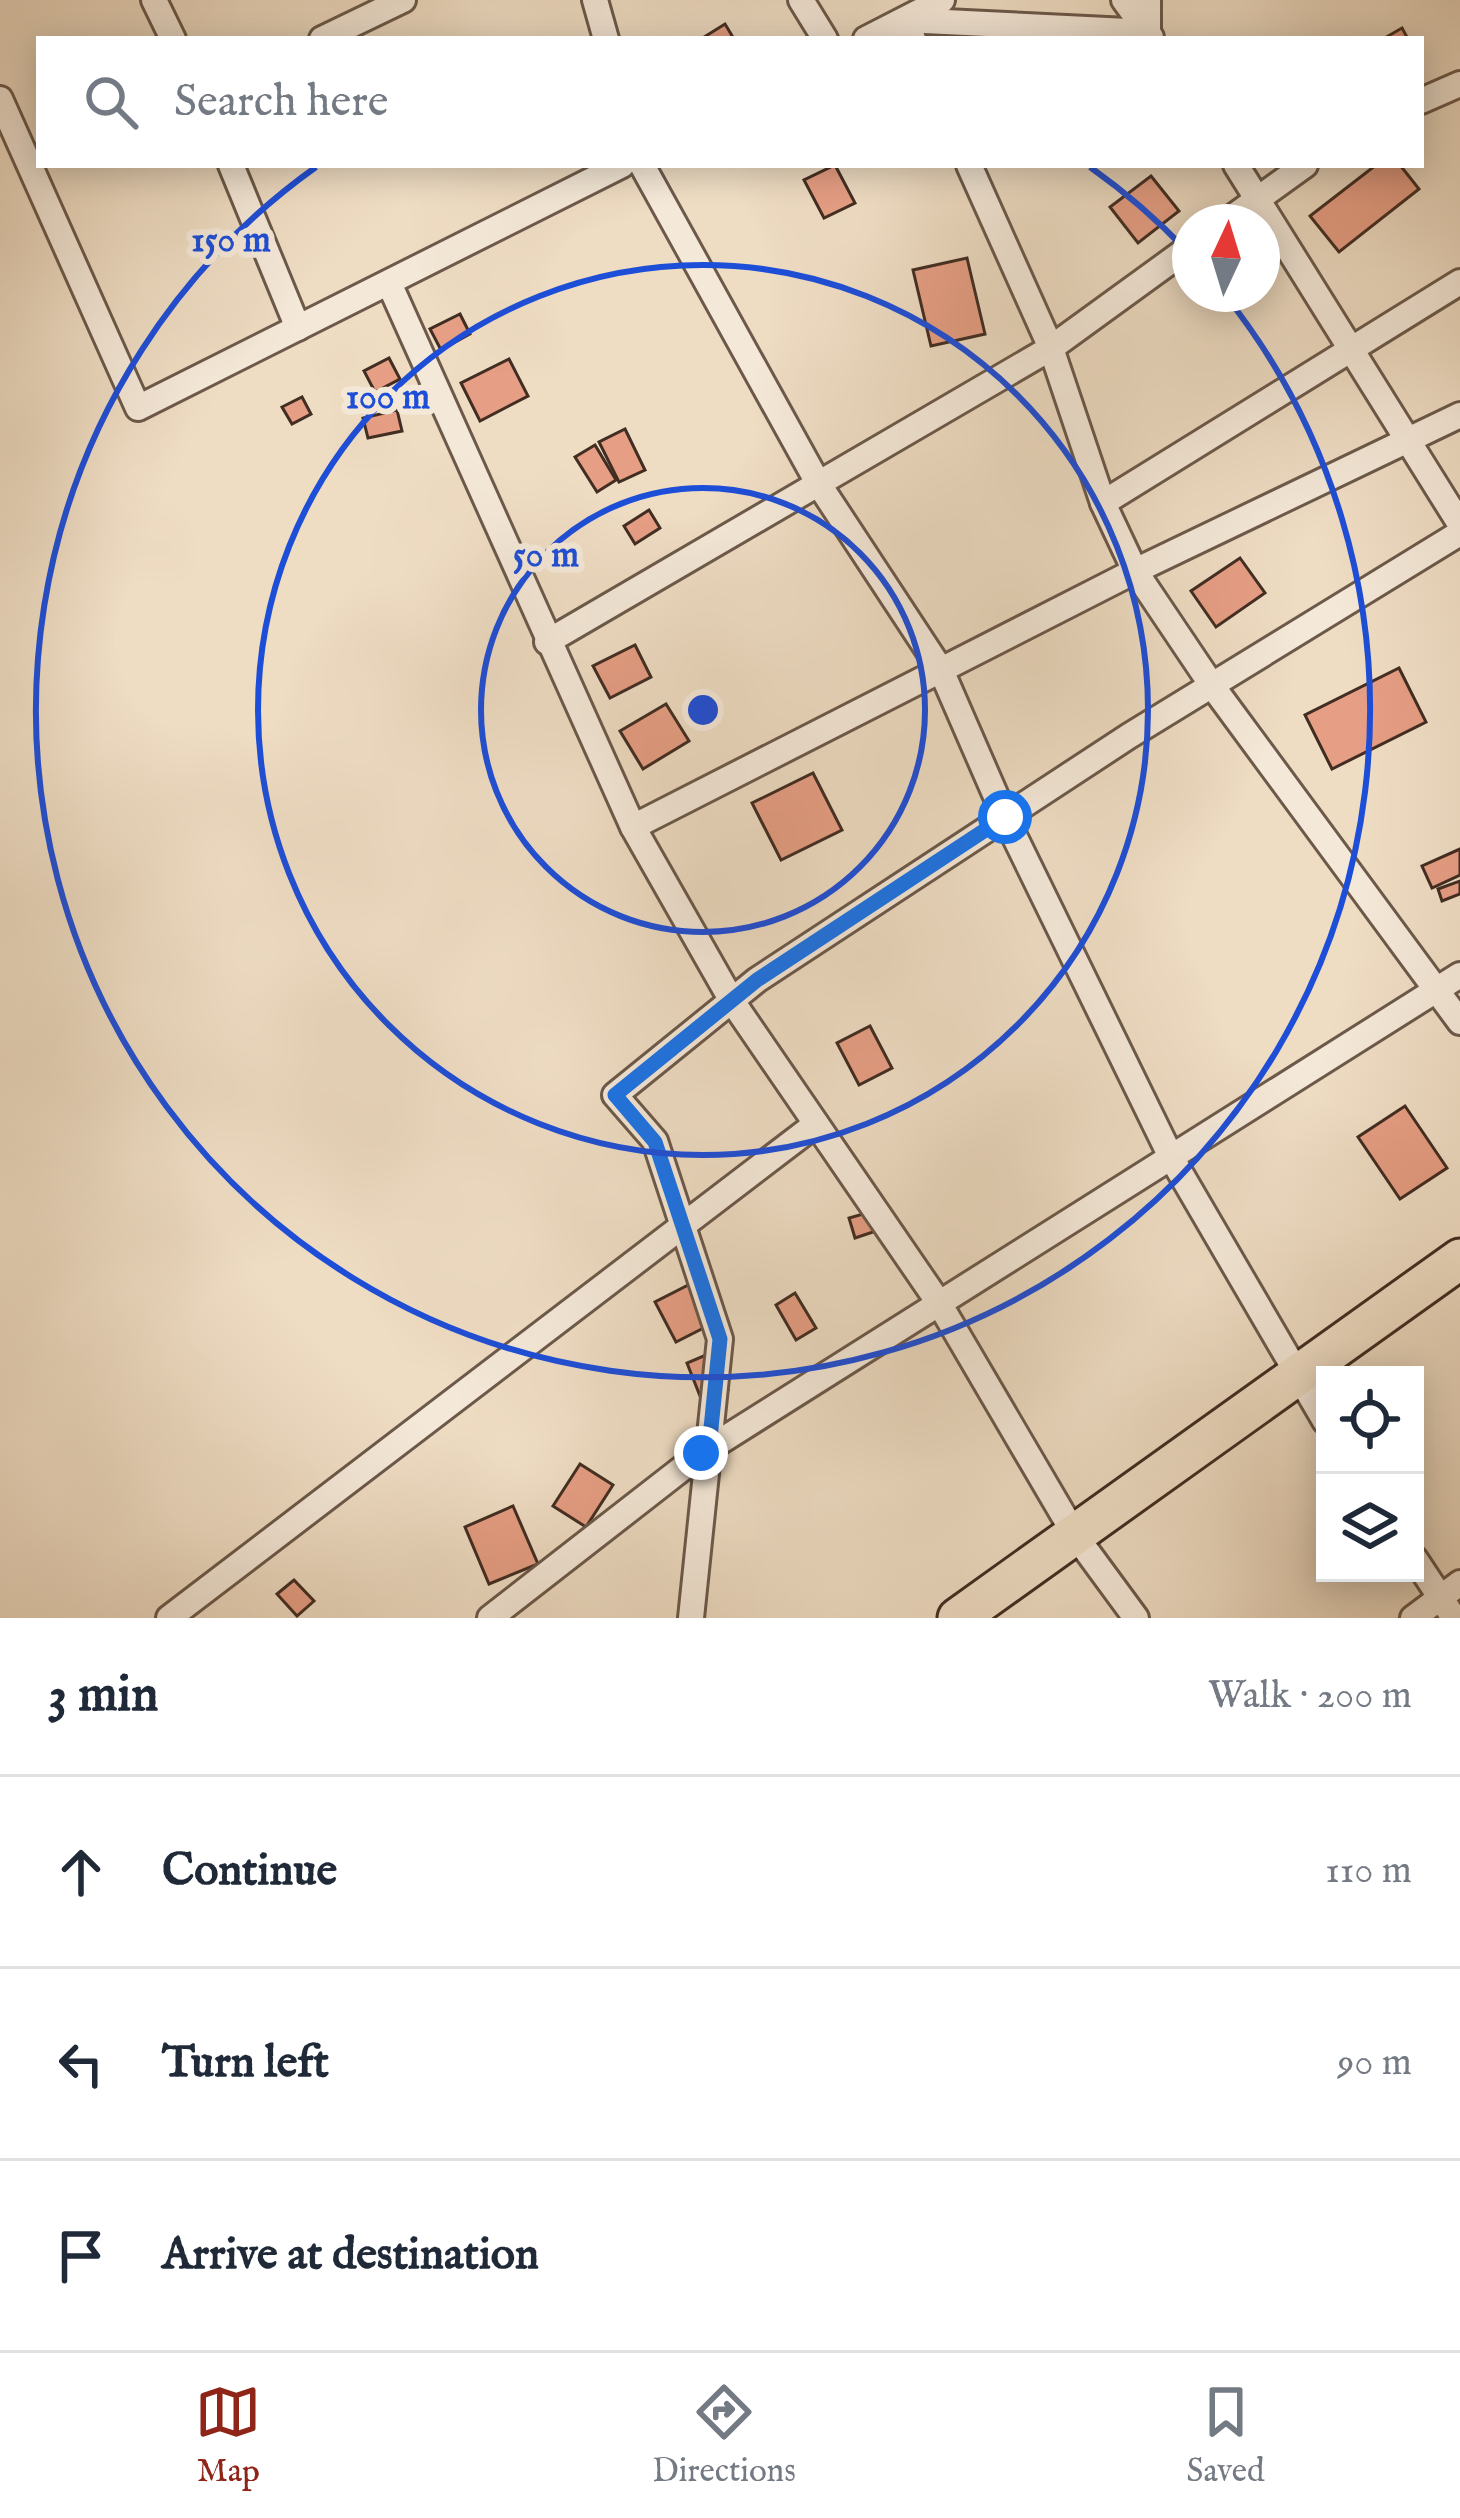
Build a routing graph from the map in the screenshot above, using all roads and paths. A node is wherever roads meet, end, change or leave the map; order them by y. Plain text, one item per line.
1 (154, 0) edge
2 (595, 0) edge
3 (801, 0) edge
4 (942, 0) edge
5 (1124, 0) edge
6 (1148, 0) edge
7 (389, 3) edge
8 (909, 29) edge
9 (172, 36) edge
10 (328, 36) edge
11 (605, 36) edge
12 (823, 36) edge
13 (879, 36) edge
14 (1151, 36) edge
15 (1460, 84) edge
16 (0, 99) edge
17 (1424, 100) edge
18 (52, 168) edge
19 (231, 168) edge
20 (616, 168) edge
21 (644, 168) edge
22 (970, 168) edge
23 (1238, 168) edge
24 (1302, 168) edge
25 (34, 177) junction
26 (1259, 199) junction
27 (1252, 204) edge
28 (1172, 260) edge
29 (1460, 282) edge
30 (389, 283) junction
31 (298, 328) junction
32 (1052, 348) junction
33 (1349, 350) junction
34 (1460, 416) edge
35 (1407, 440) junction
36 (818, 483) junction
37 (1103, 502) junction
38 (1460, 528) edge
39 (1135, 571) junction
40 (547, 642) junction
41 (941, 670) junction
42 (1214, 687) junction
43 (1005, 817) junction
44 (634, 827) junction
45 (1460, 975) edge
46 (1436, 990) junction
47 (732, 1001) junction
48 (1460, 1022) edge
49 (816, 1124) junction
50 (1171, 1157) junction
51 (683, 1226) junction
52 (1460, 1259) edge
53 (940, 1303) junction
54 (1296, 1376) junction
55 (1316, 1407) edge
56 (709, 1448) junction
57 (1075, 1534) junction
58 (1424, 1568) edge
59 (1452, 1600) edge
60 (169, 1618) edge
61 (490, 1618) edge
62 (691, 1618) edge
63 (958, 1618) edge
64 (1136, 1618) edge
65 (1413, 1618) edge

1 - 9 street
2 - 11 street
3 - 12 street
4 - 8 street
5 - 14 street
6 - 14 street
7 - 10 street
8 - 13 street
8 - 14 street
15 - 17 street
16 - 25 street
18 - 25 street
19 - 31 street
20 - 30 street
21 - 36 street
22 - 32 street
23 - 26 street
24 - 26 street
25 - 31 street
26 - 27 street
26 - 33 street
28 - 32 street
29 - 33 street
30 - 31 street
30 - 40 street
32 - 36 street
32 - 37 street
33 - 35 street
33 - 37 street
34 - 35 street
35 - 38 street
35 - 39 street
36 - 40 street
36 - 41 street
37 - 39 street
38 - 42 street
39 - 41 street
39 - 42 street
40 - 44 street
41 - 43 street
41 - 44 street
42 - 43 street
42 - 46 street
43 - 47 street
43 - 50 street
44 - 47 street
45 - 46 street
46 - 48 street
46 - 50 street
47 - 49 street
47 - 51 street
49 - 51 street
49 - 53 street
50 - 53 street
50 - 54 street
51 - 56 street
51 - 60 street
52 - 54 highway
53 - 56 street
53 - 57 street
54 - 55 street
54 - 57 highway
56 - 61 street
56 - 62 street
57 - 63 highway
57 - 64 street
58 - 59 street
59 - 65 street

